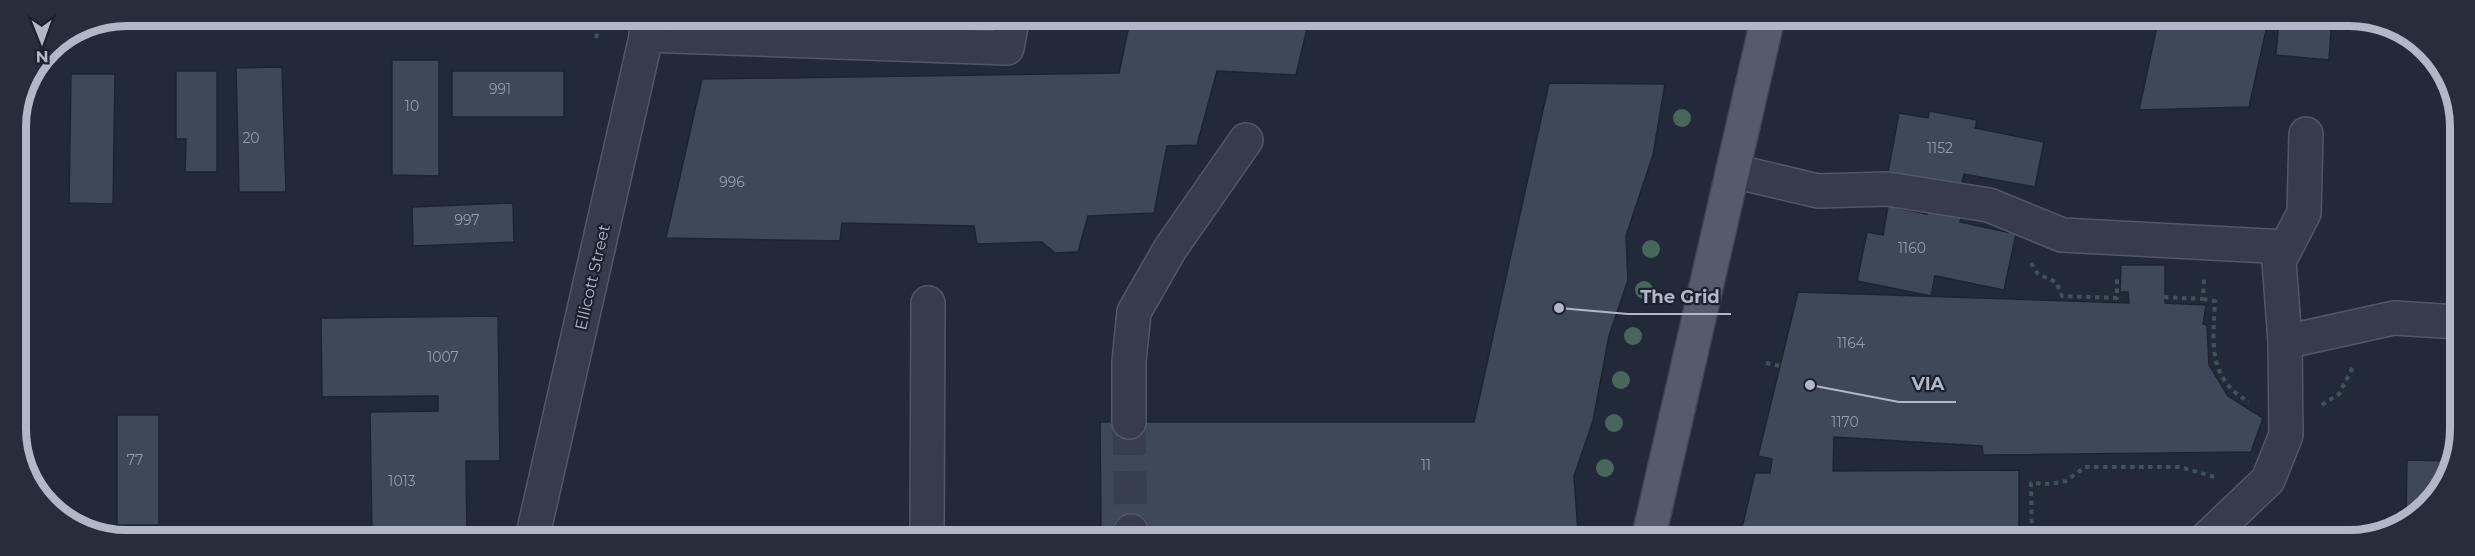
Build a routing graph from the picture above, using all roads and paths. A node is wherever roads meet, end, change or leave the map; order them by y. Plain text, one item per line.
1 (599, 26) edge
2 (649, 26) edge
3 (665, 26) edge
4 (1011, 26) edge
5 (1766, 26) edge
6 (596, 38) dead end
7 (2306, 134) dead end
8 (1246, 140) dead end
9 (1733, 171) junction
10 (2286, 247) junction
11 (2164, 297) dead end
12 (928, 303) dead end
13 (2450, 322) edge
14 (2285, 342) junction
15 (2357, 359) dead end
16 (1766, 363) dead end
17 (1780, 366) dead end
18 (2223, 379) junction
19 (2218, 382) dead end
20 (2285, 416) junction
21 (1130, 422) tunnel mouth
22 (2226, 479) dead end
23 (1650, 530) edge
24 (2032, 530) edge
25 (2215, 530) edge
26 (534, 531) edge
27 (927, 531) edge

1 - 6 path
2 - 26 street, Ellicott Street
3 - 4 street
5 - 9 main road
7 - 10 street
8 - 21 street
9 - 10 street
9 - 23 main road
10 - 14 street
11 - 18 path
12 - 27 street
13 - 14 street
14 - 20 street
15 - 20 path
16 - 17 path
18 - 19 path
18 - 20 path
20 - 25 street
22 - 24 path

